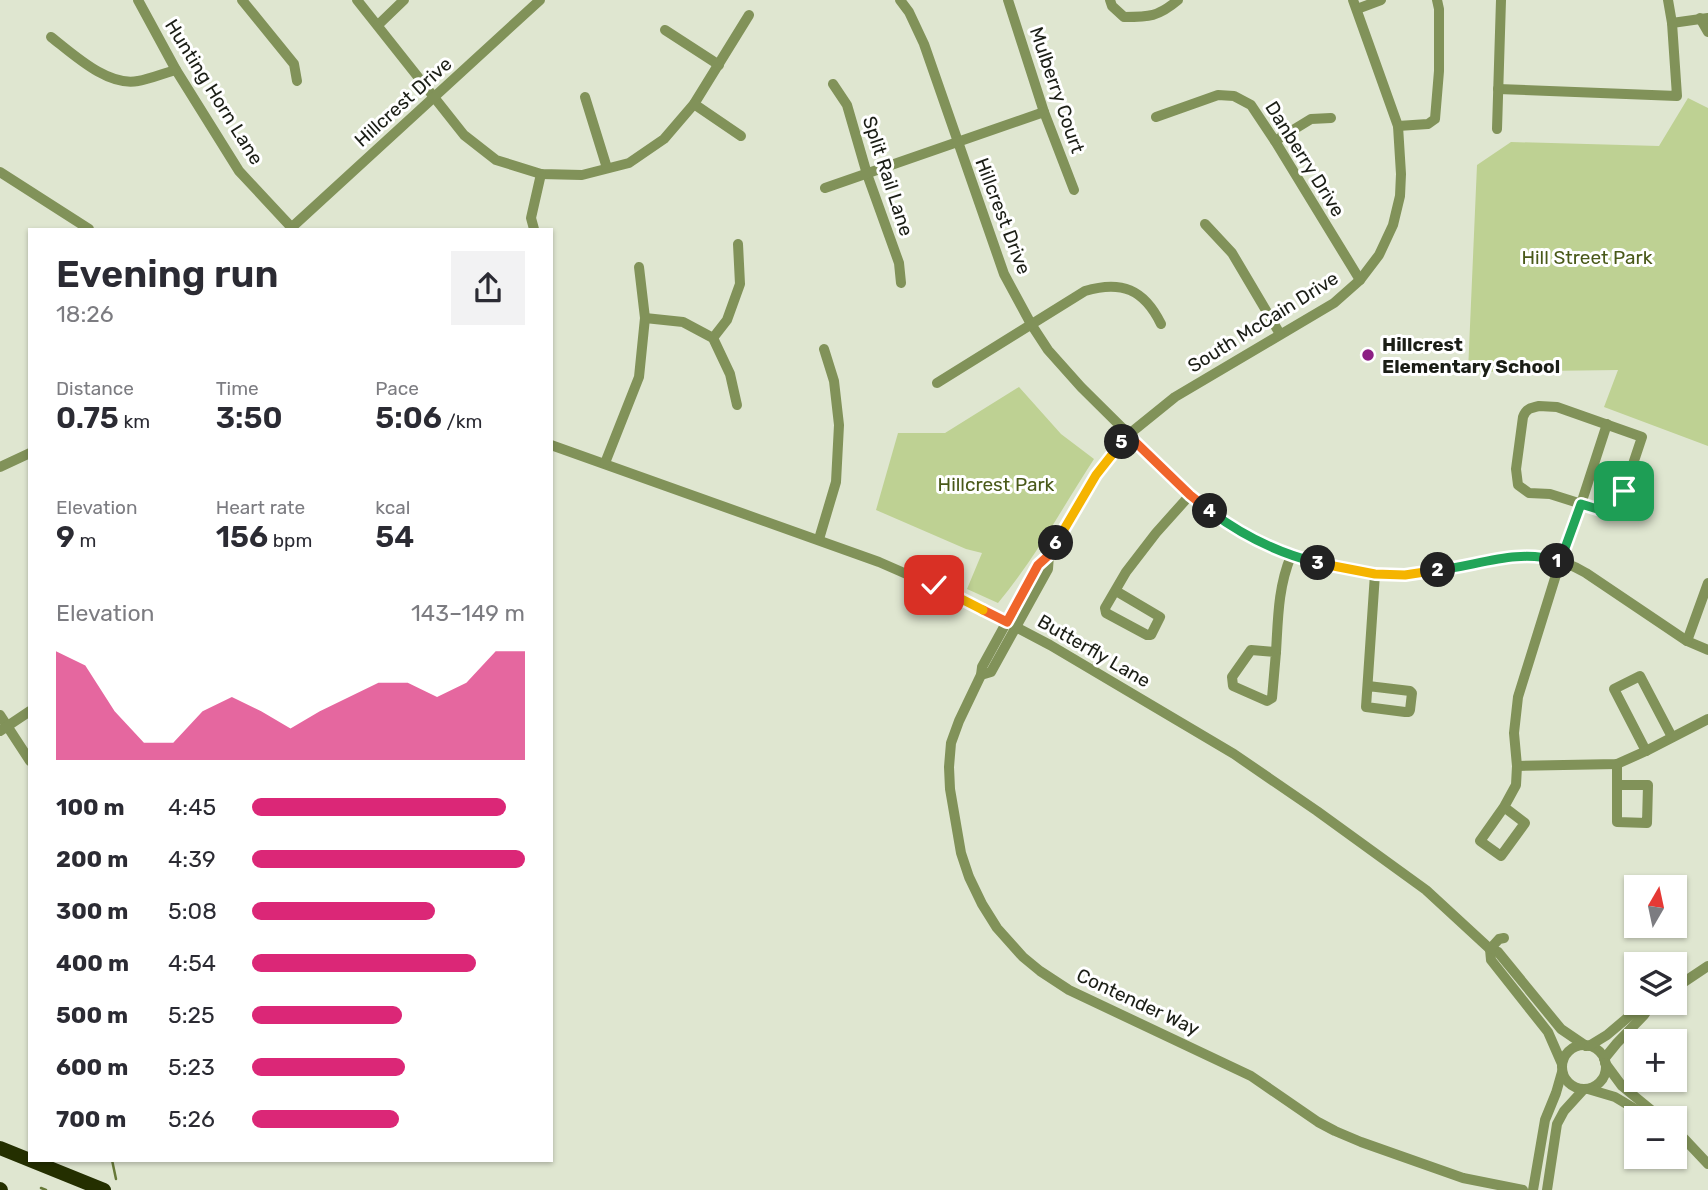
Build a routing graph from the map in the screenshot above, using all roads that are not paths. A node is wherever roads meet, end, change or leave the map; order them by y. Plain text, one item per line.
1 (138, 0) edge
2 (242, 0) edge
3 (357, 0) edge
4 (404, 0) edge
5 (540, 0) edge
6 (900, 0) edge
7 (1008, 0) edge
8 (1110, 0) edge
9 (1178, 0) edge
10 (1381, 0) edge
11 (1437, 0) edge
12 (1501, 0) edge
13 (1668, 0) edge
14 (1355, 5) edge
15 (749, 15) dead end
16 (1704, 18) edge
17 (1672, 23) junction
18 (378, 25) junction
19 (665, 30) dead end
20 (1708, 32) edge
21 (51, 37) dead end
22 (719, 65) junction
23 (176, 70) junction
24 (297, 81) dead end
25 (833, 84) dead end
26 (1498, 89) junction
27 (585, 97) dead end
28 (434, 98) junction
29 (694, 104) junction
30 (1044, 112) junction
31 (1156, 117) dead end
32 (1331, 118) dead end
33 (1398, 126) junction
34 (1497, 129) dead end
35 (741, 136) dead end
36 (1275, 141) junction
37 (957, 142) junction
38 (607, 168) junction
39 (0, 172) edge
40 (541, 174) junction
41 (867, 174) junction
42 (825, 188) dead end
43 (1074, 191) dead end
44 (1205, 224) dead end
45 (87, 228) edge
46 (290, 228) edge
47 (292, 228) edge
48 (534, 228) edge
49 (738, 244) dead end
50 (639, 267) dead end
51 (1360, 280) junction
52 (901, 283) dead end
53 (645, 318) junction
54 (1031, 324) junction
55 (1161, 324) dead end
56 (1280, 334) junction
57 (713, 338) junction
58 (824, 349) dead end
59 (937, 383) dead end
60 (737, 405) dead end
61 (1607, 424) junction
62 (1128, 435) junction
63 (553, 445) edge
64 (28, 454) edge
65 (605, 463) junction
66 (0, 467) edge
67 (1190, 495) junction
68 (1581, 504) junction
69 (819, 539) junction
70 (1049, 555) junction
71 (1291, 556) junction
72 (1560, 562) junction
73 (1375, 574) junction
74 (1708, 583) edge
75 (1116, 591) junction
76 (1007, 622) junction
77 (1017, 627) junction
78 (1687, 641) junction
79 (1708, 650) edge
80 (1276, 652) junction
81 (981, 676) junction
82 (1368, 686) junction
83 (28, 712) edge
84 (0, 715) edge
85 (1708, 719) edge
86 (4, 729) edge
87 (1672, 737) junction
88 (1646, 751) junction
89 (28, 759) edge
90 (1617, 764) junction
91 (1517, 766) junction
92 (1617, 785) junction
93 (1504, 807) junction
94 (1494, 951) junction
95 (1708, 966) edge
96 (1687, 980) edge
97 (1631, 1015) edge
98 (1644, 1015) edge
99 (1588, 1046) junction
100 (1605, 1061) junction
101 (1562, 1068) junction
102 (1586, 1089) junction
103 (1630, 1106) edge
104 (1646, 1106) edge
105 (1687, 1143) edge
106 (0, 1148) edge
107 (28, 1159) edge
108 (35, 1162) edge
109 (1708, 1164) edge
110 (104, 1190) edge
111 (1523, 1190) edge
112 (1533, 1190) edge
113 (1547, 1190) edge

1 - 23 street, Hunting Horn Lane
2 - 24 street
3 - 18 street
4 - 18 street
5 - 28 street, Hillcrest Drive
6 - 37 street, Hillcrest Drive
7 - 30 street, Mulberry Court
8 - 9 street
10 - 14 street
11 - 33 street
12 - 26 street
13 - 17 street
14 - 33 street, South McCain Drive
15 - 22 street
16 - 17 street
16 - 20 street
17 - 26 street
18 - 28 street
19 - 22 street
21 - 23 street
22 - 29 street
23 - 46 street, Hunting Horn Lane
25 - 41 street, Split Rail Lane
26 - 34 street
27 - 38 street
28 - 40 street
28 - 47 street, Hillcrest Drive
29 - 35 street
29 - 38 street
30 - 37 street
30 - 43 street, Mulberry Court
31 - 36 street, Danberry Drive
32 - 36 street
33 - 51 street, South McCain Drive
36 - 51 street, Danberry Drive
37 - 41 street
37 - 54 street, Hillcrest Drive
38 - 40 street
39 - 45 street
40 - 48 street
41 - 42 street
41 - 52 street, Split Rail Lane
44 - 56 street
49 - 57 street
50 - 53 street
51 - 56 street, South McCain Drive
53 - 57 street
53 - 65 street
54 - 55 street
54 - 59 street
54 - 62 street, Hillcrest Drive
56 - 62 street, South McCain Drive
57 - 60 street
58 - 69 street
61 - 68 street
61 - 68 street
61 - 68 street
62 - 67 street, Hillcrest Drive
62 - 70 street, South McCain Drive
63 - 65 street, Butterfly Lane
64 - 66 street
65 - 69 street, Butterfly Lane
67 - 71 street, Hillcrest Drive
67 - 75 street
68 - 72 street
69 - 76 street, Butterfly Lane
70 - 76 street, South McCain Drive
70 - 77 street, South McCain Drive
71 - 73 street, Hillcrest Drive
71 - 80 street
72 - 73 street, Hillcrest Drive
72 - 78 street, Hillcrest Drive
72 - 91 street
73 - 82 street
74 - 78 street
75 - 75 street
76 - 77 street, Butterfly Lane
76 - 81 street, Contender Way
77 - 81 street, Contender Way
77 - 94 street, Butterfly Lane
78 - 79 street, Hillcrest Drive
80 - 80 street
81 - 111 street, Contender Way
82 - 82 street
83 - 86 street
84 - 86 street
85 - 87 street
86 - 89 street
87 - 88 street
87 - 88 street
88 - 90 street
90 - 91 street
90 - 92 street
91 - 93 street
92 - 92 street
93 - 93 street
94 - 99 street, Butterfly Lane
94 - 101 street, Butterfly Lane
95 - 96 street
97 - 99 street
98 - 100 street
99 - 100 street
99 - 101 street
100 - 102 street
100 - 104 street
101 - 102 street
101 - 112 street
102 - 103 street
102 - 113 street
105 - 109 street
106 - 107 highway
108 - 110 highway

